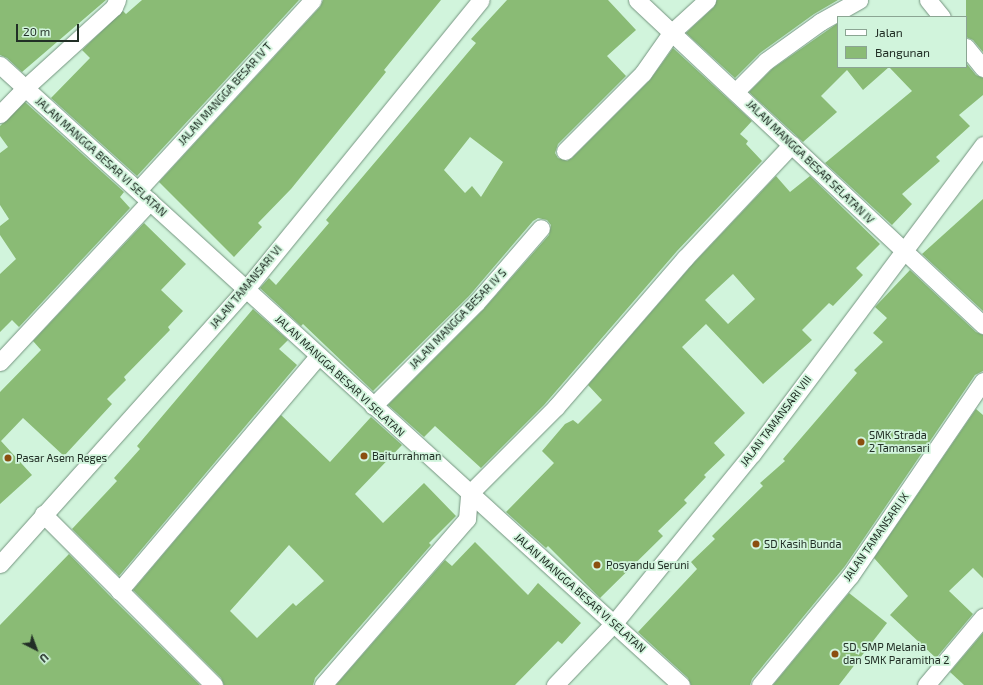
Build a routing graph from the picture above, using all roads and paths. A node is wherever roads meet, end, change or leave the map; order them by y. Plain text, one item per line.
1 (117, 0) edge
2 (313, 0) edge
3 (481, 0) edge
4 (637, 0) edge
5 (708, 0) edge
6 (859, 0) edge
7 (928, 0) edge
8 (941, 16) edge
9 (671, 33) junction
10 (967, 48) edge
11 (0, 65) edge
12 (983, 68) edge
13 (25, 88) junction
14 (736, 91) junction
15 (0, 114) edge
16 (792, 144) junction
17 (983, 145) edge
18 (565, 151) dead end
19 (144, 195) junction
20 (541, 228) dead end
21 (903, 251) junction
22 (246, 289) junction
23 (983, 325) edge
24 (318, 356) junction
25 (0, 362) edge
26 (983, 381) edge
27 (373, 406) junction
28 (469, 494) junction
29 (43, 514) junction
30 (0, 564) edge
31 (119, 591) junction
32 (983, 617) edge
33 (614, 623) junction
34 (214, 685) edge
35 (323, 685) edge
36 (555, 685) edge
37 (681, 685) edge
38 (760, 685) edge
39 (926, 685) edge

1 - 13 street
2 - 19 street, JALAN MANGGA BESAR IV T
3 - 22 street, JALAN TAMANSARI VI
4 - 9 street, JALAN MANGGA BESAR SELATAN IV
5 - 9 street
6 - 14 street
7 - 8 street
9 - 14 street, JALAN MANGGA BESAR SELATAN IV
9 - 18 street
10 - 12 street
11 - 13 street, JALAN MANGGA BESAR VI SELATAN
13 - 15 street
13 - 19 street, JALAN MANGGA BESAR VI SELATAN
14 - 16 street, JALAN MANGGA BESAR SELATAN IV
16 - 21 street, JALAN MANGGA BESAR SELATAN IV
16 - 28 street
17 - 21 street, JALAN TAMANSARI VIII
19 - 22 street, JALAN MANGGA BESAR VI SELATAN
19 - 25 street, JALAN MANGGA BESAR IV T
20 - 27 street, JALAN MANGGA BESAR IV S
21 - 23 street, JALAN MANGGA BESAR SELATAN IV
21 - 33 street, JALAN TAMANSARI VIII
22 - 24 street, JALAN MANGGA BESAR VI SELATAN
22 - 29 street, JALAN TAMANSARI VI
24 - 27 street, JALAN MANGGA BESAR VI SELATAN
24 - 31 street
26 - 38 street, JALAN TAMANSARI IX
27 - 28 street, JALAN MANGGA BESAR VI SELATAN
28 - 33 street, JALAN MANGGA BESAR VI SELATAN
28 - 35 street
29 - 30 street, JALAN TAMANSARI VI
29 - 31 street
31 - 34 street
32 - 39 street
33 - 36 street, JALAN TAMANSARI VIII
33 - 37 street, JALAN MANGGA BESAR VI SELATAN

